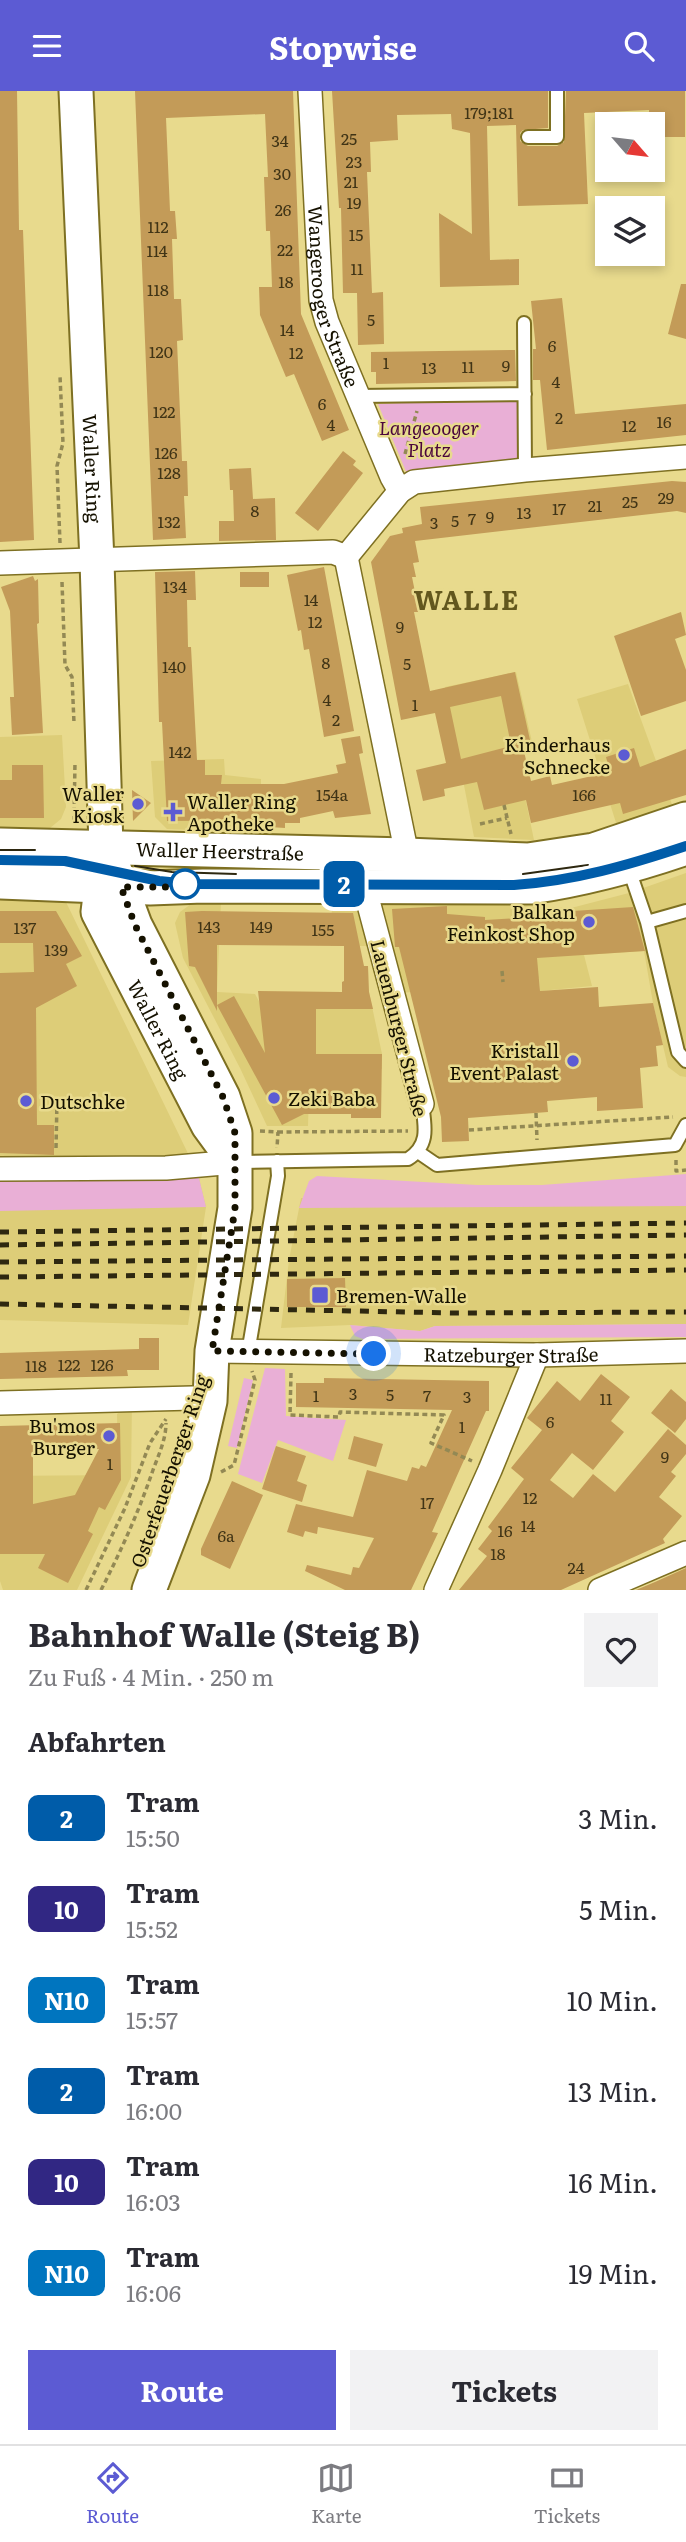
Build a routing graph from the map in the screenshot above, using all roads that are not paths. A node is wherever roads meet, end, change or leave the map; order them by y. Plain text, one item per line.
1 (76, 91) edge
2 (310, 91) edge
3 (557, 91) edge
4 (528, 137) dead end
5 (524, 323) dead end
6 (525, 394) junction
7 (358, 396) junction
8 (686, 457) edge
9 (525, 470) junction
10 (396, 484) junction
11 (346, 557) junction
12 (97, 561) junction
13 (0, 563) edge
14 (686, 819) edge
15 (686, 842) edge
16 (0, 845) edge
17 (686, 848) edge
18 (407, 855) junction
19 (0, 858) edge
20 (112, 868) junction
21 (625, 869) junction
22 (0, 882) edge
23 (364, 887) junction
24 (686, 911) edge
25 (647, 922) junction
26 (686, 1061) edge
27 (422, 1104) joint
28 (686, 1125) edge
29 (418, 1152) junction
30 (248, 1161) junction
31 (277, 1161) junction
32 (0, 1169) edge
33 (235, 1209) joint
34 (212, 1351) junction
35 (686, 1351) edge
36 (248, 1353) junction
37 (537, 1355) junction
38 (193, 1398) junction
39 (0, 1403) edge
40 (686, 1553) edge
41 (108, 1590) edge
42 (149, 1590) edge
43 (436, 1590) edge
44 (600, 1590) edge

1 - 12 main road, Waller Ring
2 - 7 street, Wangerooger Straße
3 - 4 lane
5 - 6 lane
6 - 7 lane
6 - 9 lane
7 - 10 street, Wangerooger Straße
8 - 9 street
9 - 10 street
10 - 11 street
11 - 12 street
11 - 18 street
12 - 13 street
12 - 20 main road, Waller Ring
14 - 18 main road, Waller Heerstraße
15 - 20 lane
16 - 20 main road, Waller Heerstraße
17 - 21 main road, Waller Heerstraße
18 - 20 main road, Waller Heerstraße
19 - 20 lane
20 - 22 main road, Waller Heerstraße
20 - 23 main road, Waller Heerstraße
20 - 30 main road, Waller Ring
21 - 23 main road, Waller Heerstraße
21 - 25 lane
23 - 27 street, Lauenburger Straße
24 - 25 lane
25 - 26 lane
27 - 29 lane, Lauenburger Straße
28 - 29 lane
29 - 31 lane
30 - 31 lane
30 - 32 street
30 - 33 main road, Waller Ring
31 - 36 lane
33 - 34 main road, Osterfeuerberger Ring
34 - 36 street, Ratzeburger Straße
34 - 38 main road, Osterfeuerberger Ring
34 - 42 main road, Osterfeuerberger Ring
35 - 37 street, Ratzeburger Straße
36 - 37 street, Ratzeburger Straße
37 - 43 street
38 - 39 street
38 - 41 main road, Osterfeuerberger Ring
40 - 44 street

